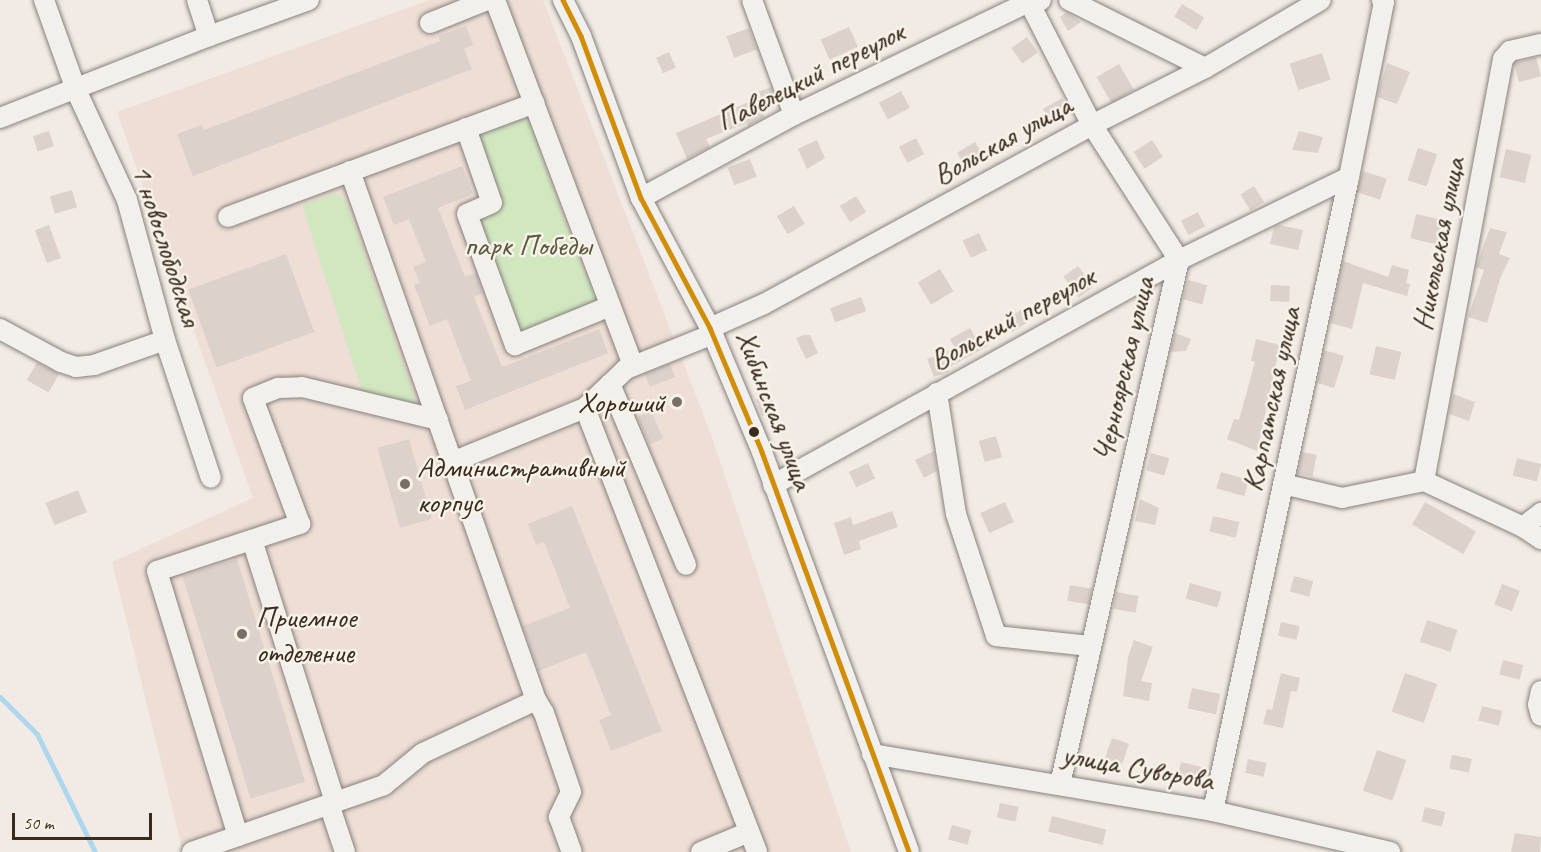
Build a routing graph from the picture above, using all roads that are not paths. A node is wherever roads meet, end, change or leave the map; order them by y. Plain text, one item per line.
1 (44, 0) edge
2 (197, 0) edge
3 (309, 0) edge
4 (487, 0) edge
5 (495, 0) edge
6 (563, 0) edge
7 (752, 0) edge
8 (1069, 0) edge
9 (1321, 0) edge
10 (1382, 0) edge
11 (1035, 1) edge
12 (430, 23) dead end
13 (209, 36) junction
14 (1541, 44) edge
15 (1205, 68) junction
16 (76, 90) junction
17 (534, 103) junction
18 (794, 115) junction
19 (0, 118) edge
20 (1092, 125) junction
21 (466, 128) junction
22 (350, 171) junction
23 (1349, 177) junction
24 (641, 198) junction
25 (228, 216) dead end
26 (1179, 260) junction
27 (610, 306) junction
28 (0, 329) edge
29 (712, 331) junction
30 (165, 340) junction
31 (633, 366) junction
32 (610, 384) junction
33 (937, 393) junction
34 (585, 408) junction
35 (438, 420) junction
36 (452, 462) junction
37 (212, 478) dead end
38 (1425, 481) junction
39 (1283, 484) junction
40 (773, 485) junction
41 (1541, 513) edge
42 (1523, 527) junction
43 (1541, 539) edge
44 (252, 540) junction
45 (686, 565) dead end
46 (1089, 646) junction
47 (1541, 691) edge
48 (536, 700) junction
49 (1541, 716) edge
50 (872, 754) junction
51 (1060, 784) junction
52 (332, 803) junction
53 (1213, 811) junction
54 (749, 832) junction
55 (238, 836) junction
56 (192, 852) edge
57 (345, 852) edge
58 (572, 852) edge
59 (701, 852) edge
60 (757, 852) edge
61 (909, 852) edge
62 (1390, 852) edge

1 - 16 street, 1 новослободская
2 - 13 street
3 - 13 street
4 - 12 street
5 - 17 street
6 - 24 street, Хибинская улица
7 - 18 street
8 - 15 street
9 - 15 street, Вольская улица
10 - 23 street, Карпатская улица
11 - 18 street, Павелецкий переулок
11 - 20 street, Черноярская улица
13 - 16 street
14 - 38 street, Никольская улица
15 - 20 street, Вольская улица
16 - 19 street
16 - 30 street, 1 новослободская
17 - 21 street
17 - 27 street
18 - 24 street, Павелецкий переулок
20 - 26 street, Черноярская улица
20 - 29 street, Вольская улица
21 - 22 street
21 - 27 street
22 - 25 street
22 - 35 street
23 - 26 street, Вольский переулок
23 - 39 street, Карпатская улица
24 - 29 street, Хибинская улица
26 - 33 street, Вольский переулок
26 - 46 street, Черноярская улица
27 - 31 street
28 - 30 street
29 - 31 street, Вольская улица
29 - 40 street, Хибинская улица
30 - 37 street, 1 новослободская
31 - 32 street, Вольская улица
32 - 34 street, Вольская улица
32 - 45 street
33 - 40 street, Вольский переулок
33 - 46 street
34 - 36 street
34 - 54 street
35 - 36 street
35 - 44 street
36 - 48 street
38 - 39 street
38 - 42 street
39 - 53 street, Карпатская улица
40 - 50 street, Хибинская улица
41 - 42 street
42 - 43 street
44 - 52 street
44 - 55 street
46 - 51 street, Черноярская улица
47 - 49 street
48 - 52 street
48 - 58 street
50 - 51 street, улица Суворова
50 - 61 street, Хибинская улица
51 - 53 street, улица Суворова
52 - 55 street
52 - 57 street
53 - 62 street, улица Суворова
54 - 59 street
54 - 60 street
55 - 56 street

